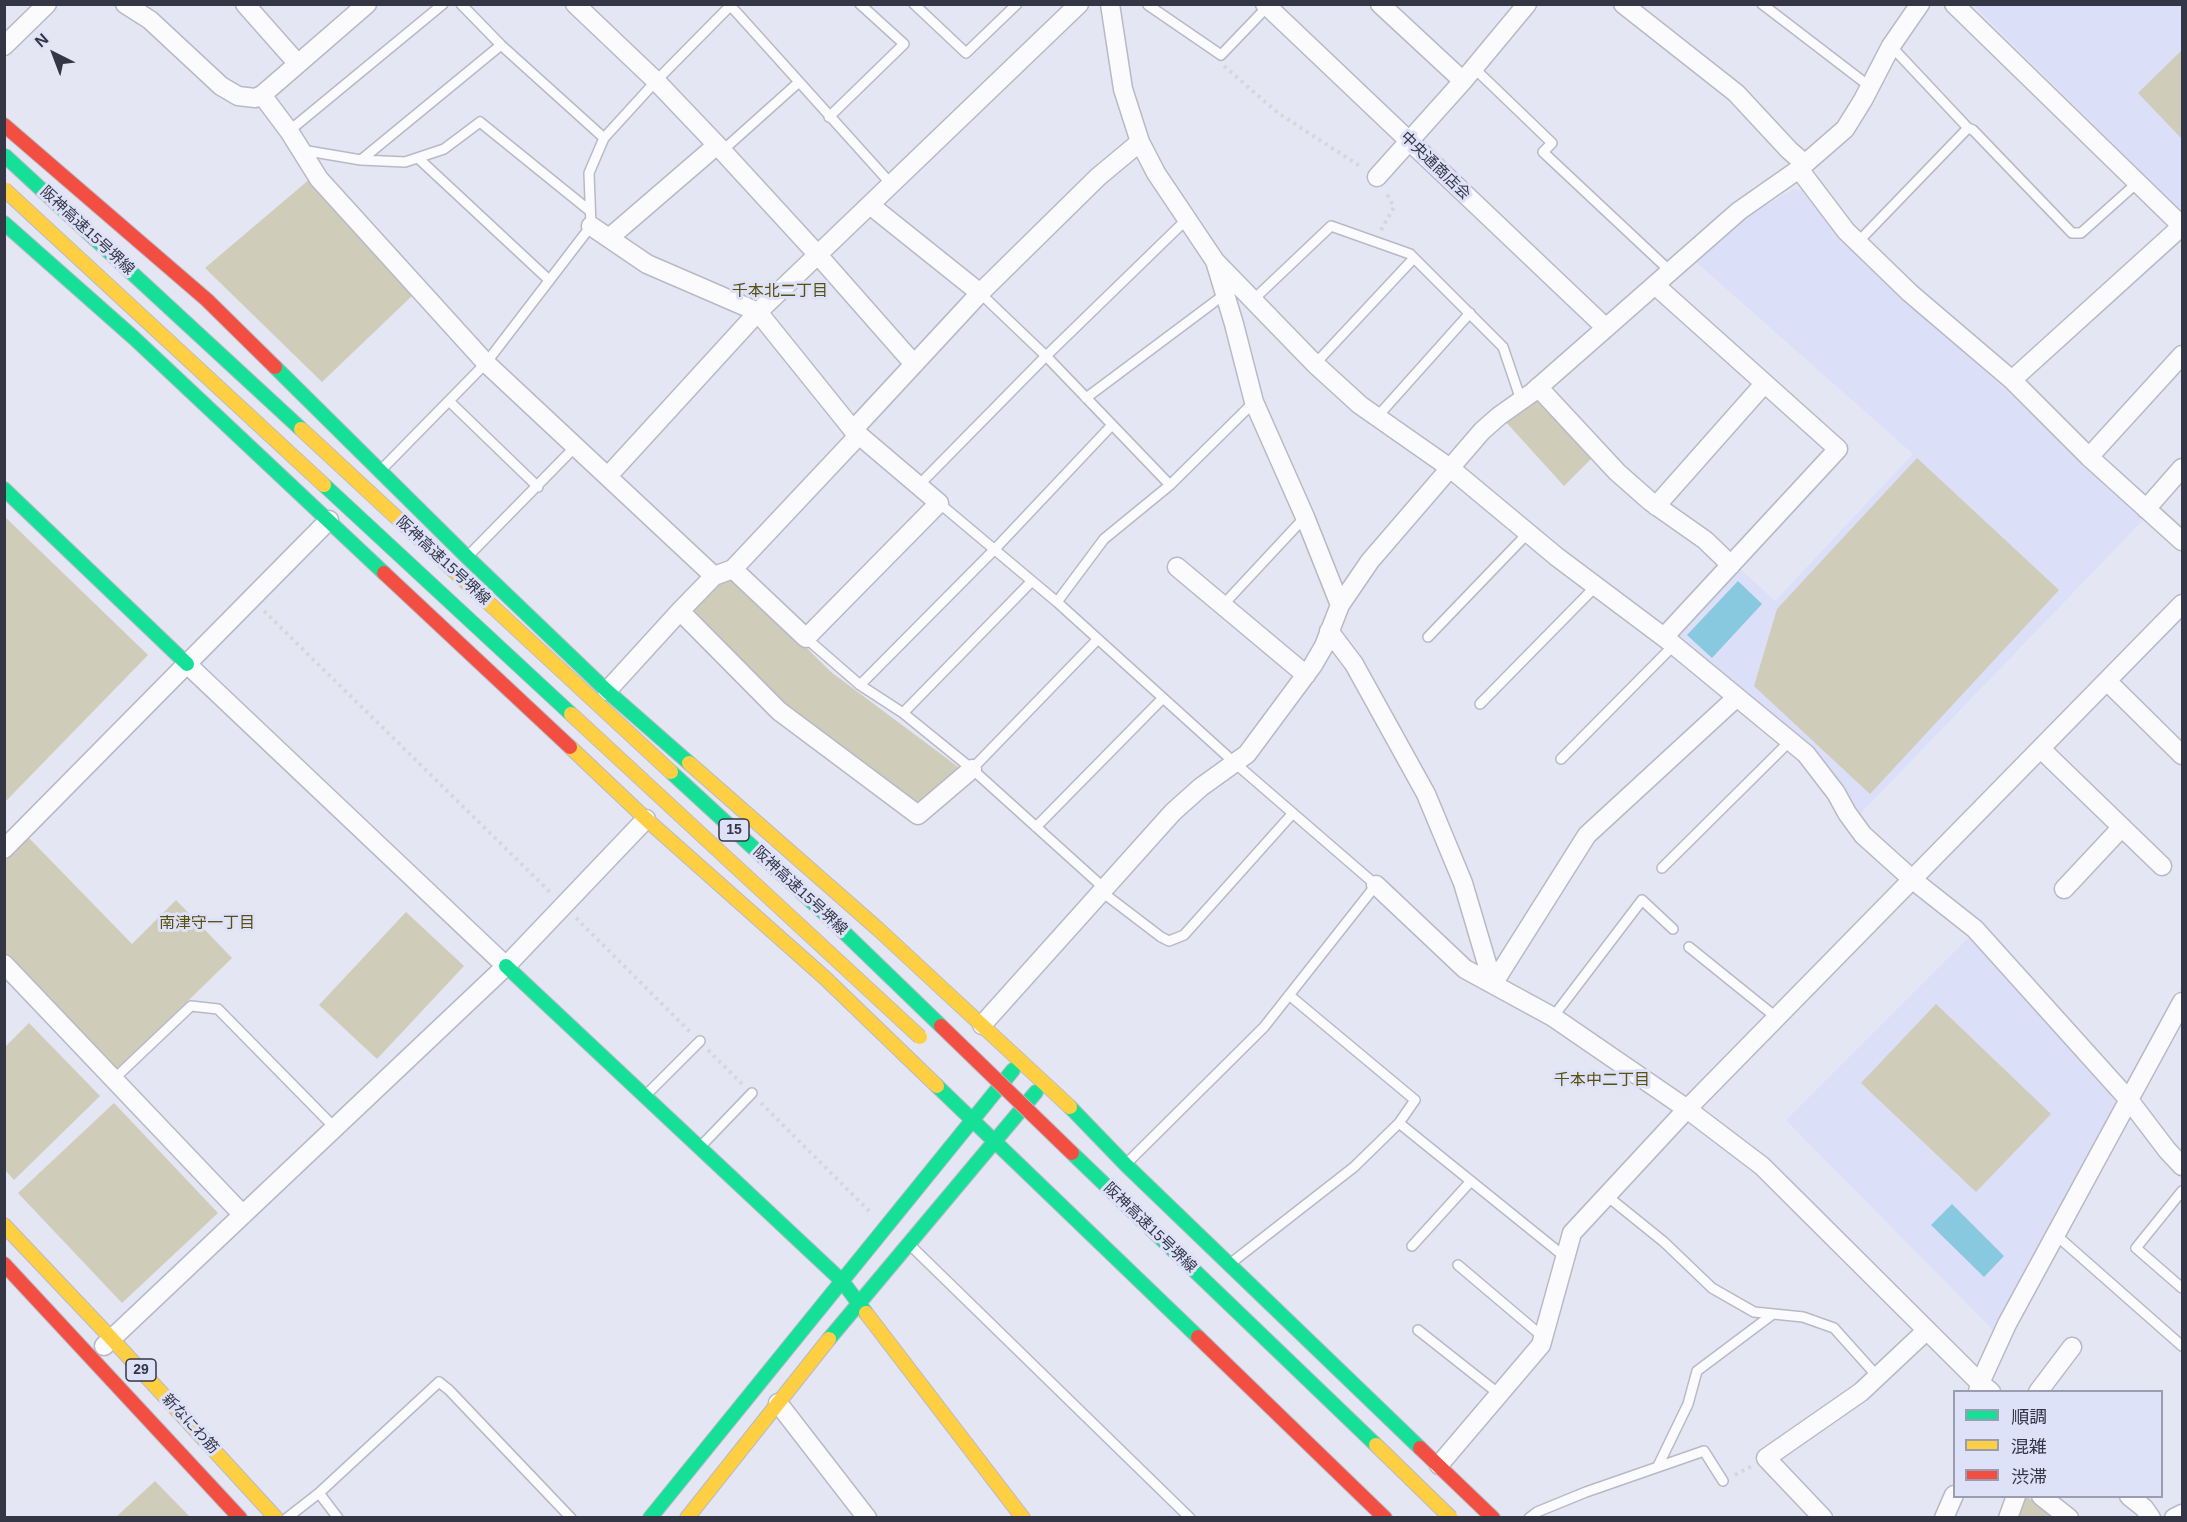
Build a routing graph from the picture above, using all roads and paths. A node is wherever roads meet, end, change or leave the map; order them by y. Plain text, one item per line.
1 (47, 4) edge
2 (125, 4) edge
3 (245, 4) edge
4 (367, 4) edge
5 (443, 4) edge
6 (461, 4) edge
7 (575, 4) edge
8 (860, 4) edge
9 (914, 4) edge
10 (1017, 4) edge
11 (1079, 4) edge
12 (1110, 4) edge
13 (1380, 4) edge
14 (1527, 4) edge
15 (1623, 4) edge
16 (1762, 4) edge
17 (1920, 4) edge
18 (1953, 4) edge
19 (731, 5) edge
20 (1148, 5) edge
21 (1268, 5) edge
22 (147, 9) edge
23 (501, 45) junction
24 (4, 46) edge
25 (1891, 46) junction
26 (1221, 55) junction
27 (298, 64) junction
28 (1468, 74) junction
29 (656, 81) junction
30 (799, 82) junction
31 (1869, 86) junction
32 (262, 96) junction
33 (829, 117) junction
34 (4, 125) edge
35 (1968, 128) junction
36 (290, 131) junction
37 (604, 138) junction
38 (1408, 141) junction
39 (1140, 142) junction
40 (719, 148) junction
41 (301, 150) junction
42 (4, 155) edge
43 (418, 158) junction
44 (362, 160) junction
45 (1802, 166) junction
46 (1377, 177) junction
47 (2138, 182) junction
48 (892, 185) junction
49 (4, 189) edge
50 (870, 205) junction
51 (591, 218) junction
52 (1186, 220) junction
53 (4, 223) edge
54 (2182, 226) edge
55 (609, 238) junction
56 (1374, 242) junction
57 (1858, 242) junction
58 (818, 255) junction
59 (1414, 258) junction
60 (1215, 261) junction
61 (1670, 271) junction
62 (549, 280) junction
63 (1655, 285) junction
64 (980, 293) junction
65 (1225, 294) junction
66 (1253, 300) junction
67 (758, 312) junction
68 (1470, 313) junction
69 (1606, 328) junction
70 (2182, 355) edge
71 (1046, 356) junction
72 (486, 363) junction
73 (914, 364) junction
74 (1315, 364) junction
75 (2012, 380) junction
76 (1764, 384) junction
77 (1539, 387) junction
78 (1086, 398) junction
79 (1521, 400) junction
80 (449, 401) junction
81 (1254, 402) junction
82 (1377, 417) junction
83 (1112, 425) junction
84 (856, 432) junction
85 (576, 446) junction
86 (2088, 457) junction
87 (1450, 468) junction
88 (2182, 468) edge
89 (380, 471) junction
90 (608, 476) junction
91 (1170, 485) junction
92 (918, 486) junction
93 (538, 487) junction
94 (4, 489) edge
95 (939, 503) junction
96 (1656, 506) junction
97 (2146, 509) junction
98 (1305, 517) junction
99 (329, 520) junction
100 (1528, 533) junction
101 (2182, 541) edge
102 (994, 549) junction
103 (467, 557) junction
104 (1731, 565) junction
105 (1177, 567) dead end
106 (733, 568) junction
107 (714, 576) junction
108 (1032, 581) junction
109 (1597, 585) junction
110 (251, 598) junction
111 (1057, 602) junction
112 (2182, 604) edge
113 (1223, 605) junction
114 (1340, 605) junction
115 (680, 610) junction
116 (1329, 631) junction
117 (1428, 637) dead end
118 (806, 638) junction
119 (1098, 639) junction
120 (1669, 641) junction
121 (187, 664) junction
122 (1306, 675) junction
123 (2107, 681) junction
124 (860, 685) junction
125 (607, 691) junction
126 (1737, 697) junction
127 (1163, 698) junction
128 (1480, 704) dead end
129 (903, 713) junction
130 (1790, 741) junction
131 (2041, 749) junction
132 (2182, 755) edge
133 (1561, 759) dead end
134 (1236, 764) junction
135 (972, 769) junction
136 (1293, 813) junction
137 (646, 819) junction
138 (1036, 827) junction
139 (2122, 827) junction
140 (4, 849) edge
141 (2162, 866) dead end
142 (1662, 868) dead end
143 (1913, 880) junction
144 (1376, 885) junction
145 (2064, 889) dead end
146 (1104, 891) junction
147 (564, 906) junction
148 (1673, 929) dead end
149 (1689, 947) dead end
150 (4, 964) edge
151 (506, 966) junction
152 (1493, 984) junction
153 (1289, 995) junction
154 (2182, 1002) edge
155 (1553, 1017) junction
156 (1777, 1018) junction
157 (982, 1026) junction
158 (700, 1041) junction
159 (928, 1044) dead end
160 (1021, 1061) junction
161 (114, 1079) junction
162 (1044, 1082) junction
163 (752, 1093) junction
164 (981, 1093) dead end
165 (645, 1096) junction
166 (2129, 1100) junction
167 (1687, 1109) junction
168 (972, 1120) junction
169 (1399, 1123) junction
170 (335, 1128) junction
171 (1025, 1134) dead end
172 (994, 1140) junction
173 (700, 1147) junction
174 (1126, 1165) junction
175 (2182, 1166) edge
176 (1470, 1180) junction
177 (2182, 1191) edge
178 (1607, 1196) junction
179 (243, 1215) junction
180 (4, 1225) edge
181 (886, 1227) junction
182 (2056, 1235) junction
183 (908, 1243) junction
184 (1412, 1246) dead end
185 (1565, 1257) junction
186 (4, 1264) edge
187 (1230, 1264) junction
188 (1458, 1264) dead end
189 (842, 1281) junction
190 (2182, 1288) edge
191 (859, 1301) junction
192 (1773, 1314) junction
193 (1418, 1330) dead end
194 (1927, 1330) junction
195 (1543, 1337) junction
196 (112, 1339) junction
197 (2182, 1346) edge
198 (2072, 1347) dead end
199 (92, 1358) junction
200 (1877, 1376) junction
201 (1983, 1389) edge
202 (2040, 1390) edge
203 (1499, 1394) junction
204 (778, 1403) junction
205 (1766, 1458) junction
206 (1439, 1465) junction
207 (1658, 1466) junction
208 (1724, 1480) joint
209 (319, 1493) junction
210 (1953, 1497) edge
211 (2016, 1498) edge
212 (2042, 1498) edge
213 (2130, 1498) edge
214 (2182, 1514) edge
215 (240, 1518) edge
216 (276, 1518) edge
217 (287, 1518) edge
218 (338, 1518) edge
219 (572, 1518) edge
220 (650, 1518) edge
221 (687, 1518) edge
222 (867, 1518) edge
223 (1023, 1518) edge
224 (1190, 1518) edge
225 (1385, 1518) edge
226 (1451, 1518) edge
227 (1493, 1518) edge
228 (1529, 1518) edge
229 (1822, 1518) edge
230 (1944, 1518) edge
231 (2008, 1518) edge
232 (2069, 1518) edge
233 (2151, 1518) edge
234 (2174, 1518) edge

1 - 24 street
2 - 22 street
3 - 27 street
4 - 27 street
5 - 36 lane
6 - 23 lane
7 - 29 street
8 - 33 lane
9 - 10 lane
11 - 48 street
12 - 39 street
13 - 28 street
14 - 28 street
15 - 45 street
16 - 31 lane
17 - 25 street
18 - 47 street
19 - 29 lane
19 - 30 lane
20 - 26 lane
21 - 26 lane
21 - 38 street, 中央通商店会
22 - 32 street
23 - 37 lane
23 - 44 lane
25 - 31 street
25 - 35 lane
26 - 46 path
27 - 32 street
28 - 38 street
28 - 61 lane
29 - 37 lane
29 - 40 street
30 - 33 lane
30 - 40 lane
31 - 45 street
32 - 36 street
33 - 48 lane
34 - 89 main road
35 - 47 lane
35 - 57 lane
36 - 41 street
37 - 51 lane
38 - 46 street
38 - 69 street, 中央通商店会
39 - 52 street
39 - 64 street
40 - 55 street
40 - 58 street
41 - 44 lane
41 - 72 street
42 - 226 main road, 阪神高速15号堺線 / 15, bridge
43 - 44 lane
43 - 51 lane
43 - 62 lane
45 - 57 street
45 - 61 street
46 - 56 path
47 - 54 street
48 - 50 street
49 - 159 main road, 阪神高速15号堺線 / 15, bridge
50 - 58 street
50 - 64 street
51 - 55 street
51 - 62 lane
52 - 60 street
52 - 71 lane
53 - 99 main road
54 - 75 street
55 - 67 street
56 - 59 lane
56 - 66 lane
57 - 75 street
58 - 67 street
58 - 73 street
59 - 68 lane
59 - 74 lane
60 - 65 street
60 - 66 street
61 - 63 street
62 - 72 lane
63 - 69 street
63 - 76 street
64 - 71 lane
64 - 73 street
65 - 78 lane
65 - 81 street
66 - 74 street
67 - 84 street
67 - 90 street
68 - 79 lane
68 - 82 lane
69 - 77 street
70 - 86 street
71 - 78 lane
71 - 92 lane
72 - 80 lane
72 - 85 street
73 - 84 street
74 - 82 street
75 - 86 street
76 - 96 street
76 - 104 street
77 - 79 street
77 - 96 street
78 - 83 lane
79 - 87 street
80 - 89 lane
80 - 93 lane
81 - 91 lane
81 - 98 street
82 - 87 street
83 - 91 lane
83 - 102 lane
84 - 92 street
84 - 106 street
85 - 90 street
85 - 93 lane
86 - 97 street
87 - 100 street
87 - 114 street
88 - 97 street
89 - 103 main road
90 - 107 street
91 - 111 lane
92 - 95 street
93 - 103 lane
94 - 121 main road
95 - 102 lane
95 - 118 street
96 - 104 street
97 - 101 street
98 - 113 lane
98 - 114 street
99 - 110 street
99 - 137 main road
100 - 109 street
100 - 117 lane
102 - 108 lane
102 - 124 lane
103 - 125 main road
104 - 120 street
105 - 113 street
106 - 107 street
106 - 118 street
107 - 115 street
108 - 111 lane
108 - 129 lane
109 - 120 street
109 - 128 lane
110 - 121 street
110 - 147 path
111 - 119 lane
112 - 123 street
113 - 122 street
114 - 116 street
115 - 125 street
115 - 135 street
116 - 122 street
116 - 152 street
118 - 124 lane
119 - 127 lane
119 - 135 lane
120 - 126 street
120 - 133 lane
121 - 140 street
121 - 151 street
122 - 134 street
123 - 131 street
123 - 132 street
124 - 129 lane
125 - 157 main road
126 - 130 street
126 - 152 street
127 - 134 lane
127 - 138 lane
129 - 135 lane
130 - 142 lane
130 - 143 street
131 - 139 street
131 - 143 street
134 - 136 lane
134 - 146 street
135 - 138 lane
136 - 144 lane
136 - 146 lane
137 - 147 street
137 - 168 main road
138 - 146 lane
139 - 141 street
139 - 145 street
143 - 156 street
143 - 166 street
144 - 152 street
144 - 153 lane
146 - 157 street
147 - 151 street
147 - 158 path
148 - 155 lane
149 - 156 lane
150 - 161 street
151 - 165 main road
151 - 170 street
152 - 155 street
153 - 169 lane
153 - 174 lane
154 - 166 street
155 - 167 street
156 - 167 street
157 - 160 main road
158 - 163 path
158 - 165 lane
160 - 162 main road
160 - 168 main road
161 - 170 lane
161 - 179 street
162 - 172 main road
162 - 174 main road
163 - 173 lane
163 - 181 path
164 - 171 main road
165 - 173 main road
166 - 175 street
166 - 182 street
167 - 178 street
167 - 194 street
168 - 172 main road
168 - 181 main road
169 - 176 lane
169 - 187 lane
170 - 179 street
172 - 183 main road
172 - 225 main road
173 - 189 main road
174 - 187 main road
176 - 184 lane
176 - 185 lane
177 - 190 lane
178 - 185 street
178 - 192 lane
179 - 196 street
180 - 196 main road, 新なにわ筋 / 29
181 - 189 main road
182 - 197 lane
182 - 201 street
183 - 191 main road
183 - 224 lane
185 - 195 street
186 - 199 main road, 新なにわ筋 / 29
187 - 206 main road
188 - 195 lane
189 - 191 main road
189 - 220 main road
191 - 204 main road
191 - 223 main road
192 - 200 lane
192 - 207 lane
193 - 203 lane
194 - 200 street
194 - 201 street
195 - 203 street
196 - 199 street
196 - 216 main road, 新なにわ筋 / 29
198 - 202 street
199 - 215 main road, 新なにわ筋 / 29
200 - 205 street
203 - 206 street
204 - 221 main road
204 - 222 street
205 - 208 path
205 - 229 street
206 - 227 main road
207 - 208 lane
207 - 228 lane
209 - 217 lane
209 - 218 lane
209 - 219 lane
210 - 230 street
211 - 231 street
212 - 232 street
213 - 233 street
214 - 234 street

